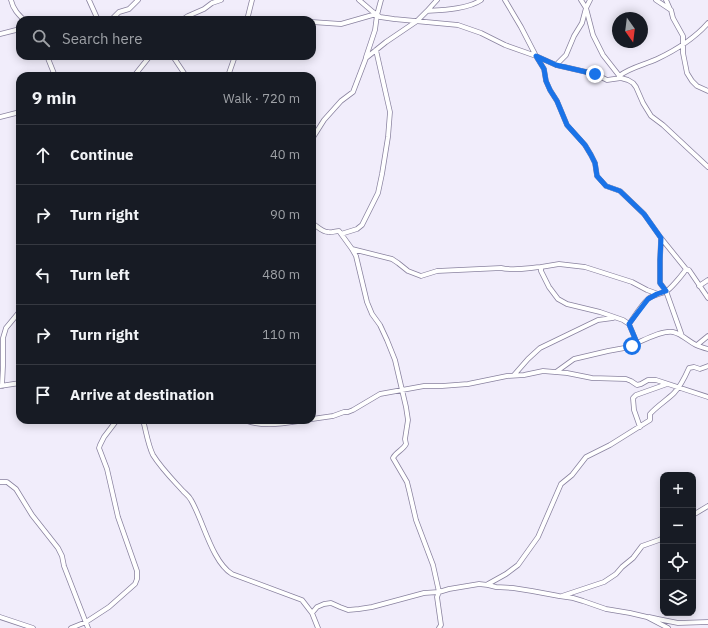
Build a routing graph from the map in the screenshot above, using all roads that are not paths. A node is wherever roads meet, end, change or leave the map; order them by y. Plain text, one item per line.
1 (11, 0) edge
2 (89, 0) edge
3 (138, 0) edge
4 (221, 0) edge
5 (252, 0) edge
6 (359, 0) edge
7 (381, 0) edge
8 (437, 0) edge
9 (481, 0) edge
10 (505, 0) edge
11 (581, 0) edge
12 (590, 0) edge
13 (656, 0) edge
14 (666, 0) edge
15 (586, 8) junction
16 (671, 10) junction
17 (427, 12) junction
18 (377, 15) junction
19 (20, 16) edge
20 (96, 16) edge
21 (115, 16) edge
22 (188, 16) edge
23 (248, 16) edge
24 (416, 21) junction
25 (316, 22) edge
26 (708, 23) edge
27 (16, 30) edge
28 (0, 34) edge
29 (683, 45) junction
30 (376, 50) junction
31 (536, 56) junction
32 (366, 58) junction
33 (49, 60) edge
34 (147, 60) edge
35 (175, 60) edge
36 (234, 60) edge
37 (556, 65) junction
38 (53, 72) edge
39 (137, 72) edge
40 (183, 72) edge
41 (229, 72) edge
42 (620, 77) junction
43 (708, 91) edge
44 (16, 113) edge
45 (0, 117) edge
46 (316, 133) edge
47 (708, 167) edge
48 (316, 226) edge
49 (341, 234) junction
50 (661, 238) junction
51 (352, 249) junction
52 (541, 267) junction
53 (686, 269) junction
54 (708, 280) edge
55 (699, 286) junction
56 (666, 291) junction
57 (658, 294) junction
58 (708, 298) edge
59 (16, 316) edge
60 (615, 318) junction
61 (629, 324) junction
62 (682, 336) junction
63 (708, 336) edge
64 (637, 343) junction
65 (697, 345) junction
66 (708, 349) edge
67 (708, 366) edge
68 (556, 372) junction
69 (514, 375) junction
70 (16, 384) edge
71 (668, 384) junction
72 (1, 386) edge
73 (679, 387) junction
74 (402, 390) junction
75 (708, 397) edge
76 (316, 418) edge
77 (114, 424) edge
78 (144, 424) edge
79 (260, 424) edge
80 (278, 424) edge
81 (640, 427) junction
82 (0, 482) edge
83 (708, 506) edge
84 (696, 512) edge
85 (660, 540) edge
86 (488, 585) junction
87 (439, 592) junction
88 (562, 596) junction
89 (312, 613) junction
90 (0, 617) edge
91 (647, 617) junction
92 (86, 622) junction
93 (708, 622) edge
94 (33, 628) edge
95 (71, 628) edge
96 (88, 628) edge
97 (318, 628) edge
98 (439, 628) edge
99 (668, 628) edge

1 - 19 street
2 - 20 street
3 - 21 street
4 - 22 street
5 - 23 street
6 - 18 street
7 - 18 street
8 - 17 street
9 - 17 street
10 - 31 street
11 - 15 street
12 - 15 street
13 - 16 street
14 - 16 street
15 - 37 street
15 - 42 street
16 - 29 street
17 - 24 street
18 - 24 street
18 - 25 street
18 - 32 street
24 - 30 street
24 - 31 street
26 - 29 street
27 - 28 street
29 - 42 street
29 - 43 street
30 - 32 street
30 - 49 street
31 - 37 street
31 - 50 street
32 - 46 street
33 - 38 street
34 - 39 street
35 - 40 street
36 - 41 street
37 - 42 street
42 - 47 street
44 - 45 street
48 - 49 street
49 - 51 street
50 - 53 street
50 - 56 street
51 - 52 street
51 - 74 street
52 - 57 street
52 - 60 street
53 - 55 street
53 - 56 street
54 - 55 street
55 - 58 street
56 - 57 street
56 - 62 street
57 - 61 street
59 - 72 street
60 - 61 street
60 - 69 street
61 - 64 street
62 - 64 street
62 - 65 street
63 - 65 street
64 - 68 street
65 - 66 street
67 - 73 street
68 - 69 street
68 - 71 street
69 - 74 street
70 - 72 street
71 - 73 street
71 - 81 street
73 - 75 street
73 - 81 street
74 - 76 street
74 - 87 street
77 - 92 street
78 - 89 street
79 - 80 street
81 - 86 street
82 - 92 street
83 - 84 street
85 - 88 street
86 - 87 street
86 - 88 street
87 - 89 street
87 - 98 street
88 - 91 street
89 - 97 street
90 - 94 street
91 - 93 street
91 - 99 street
92 - 95 street
92 - 96 street

